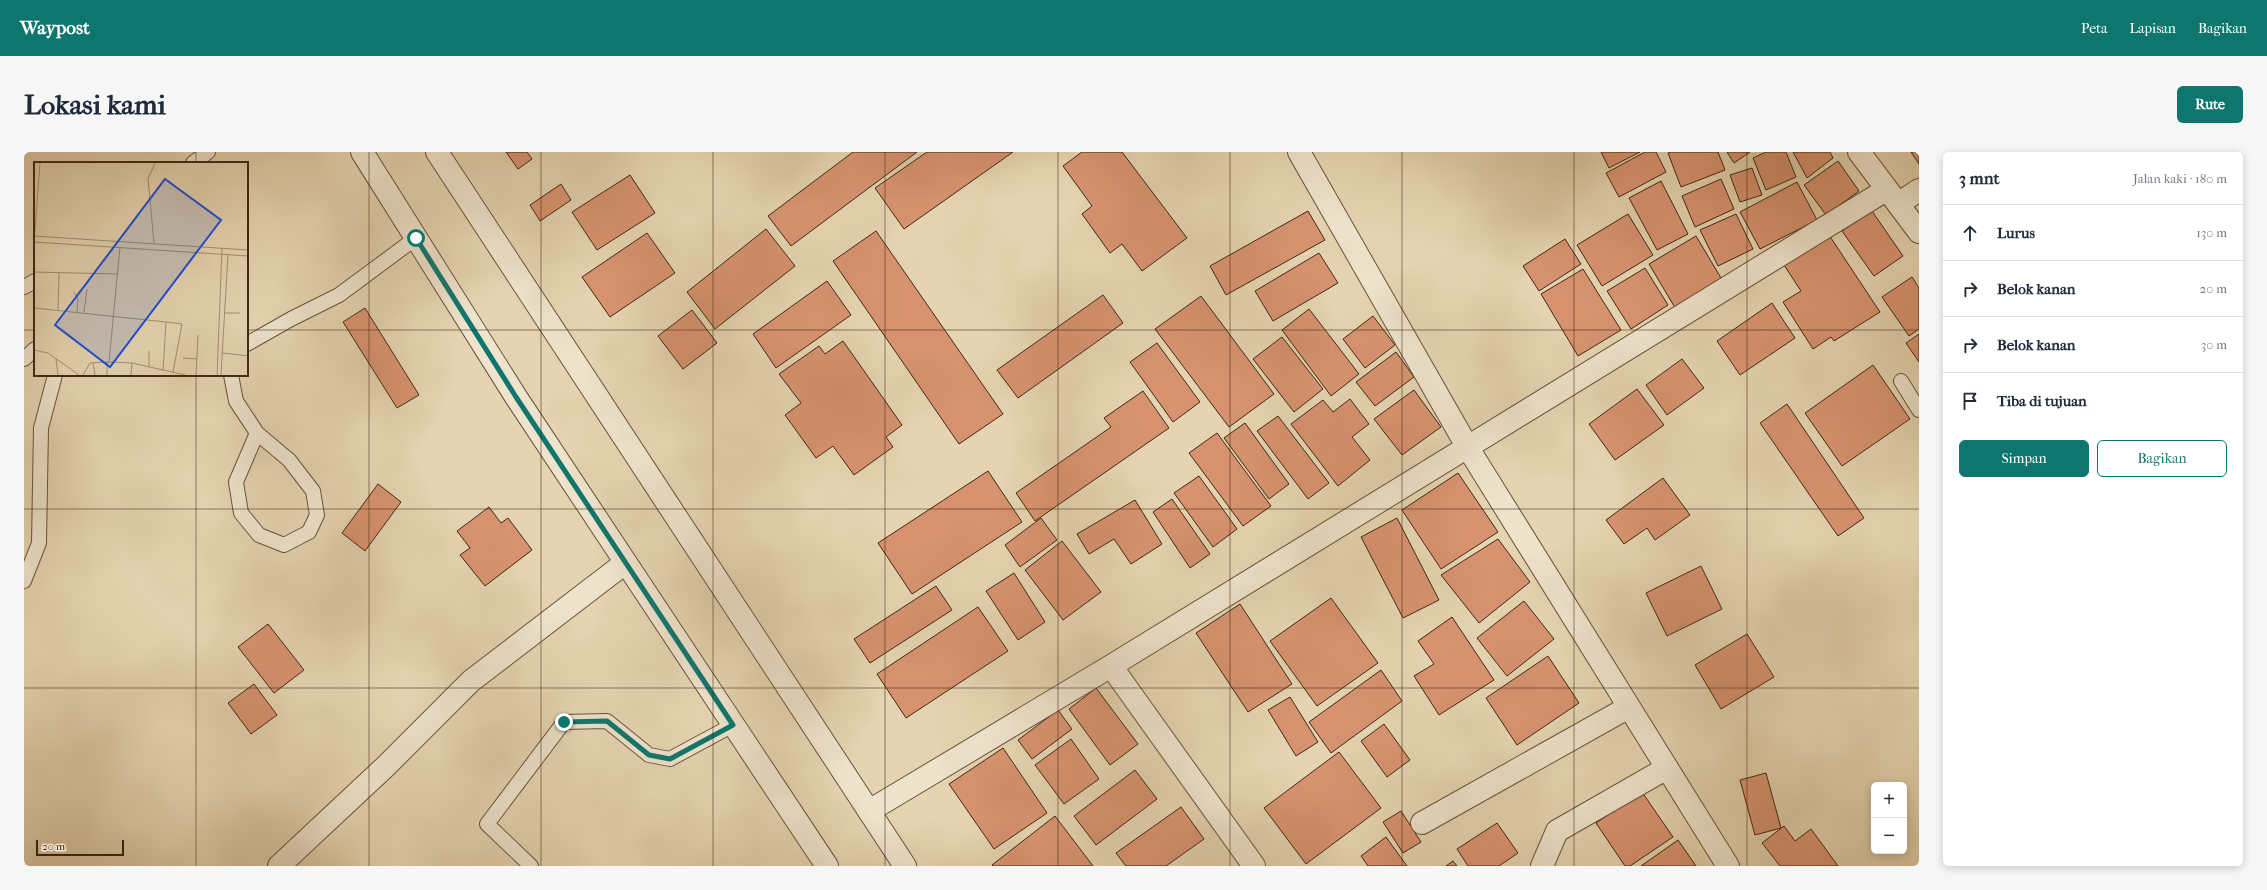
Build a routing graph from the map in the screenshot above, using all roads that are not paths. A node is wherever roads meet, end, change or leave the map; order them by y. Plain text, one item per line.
1 (208, 152) edge
2 (362, 152) edge
3 (437, 152) edge
4 (1299, 152) edge
5 (1859, 152) edge
6 (193, 162) edge
7 (1919, 190) edge
8 (1892, 197) junction
9 (1919, 232) edge
10 (416, 238) junction
11 (34, 282) edge
12 (24, 287) edge
13 (248, 343) edge
14 (34, 350) edge
15 (24, 359) edge
16 (55, 376) edge
17 (231, 376) edge
18 (1901, 381) dead end
19 (1919, 410) edge
20 (257, 433) junction
21 (1468, 448) junction
22 (625, 563) junction
23 (24, 581) edge
24 (1111, 666) junction
25 (1629, 707) junction
26 (733, 725) junction
27 (1667, 768) junction
28 (868, 811) junction
29 (1422, 823) dead end
30 (279, 866) edge
31 (531, 866) edge
32 (827, 866) edge
33 (905, 866) edge
34 (1254, 866) edge
35 (1542, 866) edge
36 (1728, 866) edge

1 - 6 lane
2 - 10 street
3 - 28 street
4 - 21 street
5 - 8 street
7 - 8 street
8 - 9 street
8 - 21 street
10 - 13 lane
10 - 22 street
11 - 12 lane
14 - 15 lane
16 - 23 lane
17 - 20 lane
18 - 19 lane
20 - 20 lane
21 - 24 street
21 - 25 street
22 - 26 street
22 - 30 street
24 - 28 street
24 - 34 street
25 - 27 street
25 - 29 street
26 - 31 lane
26 - 32 street
27 - 35 street
27 - 36 street
28 - 33 street

